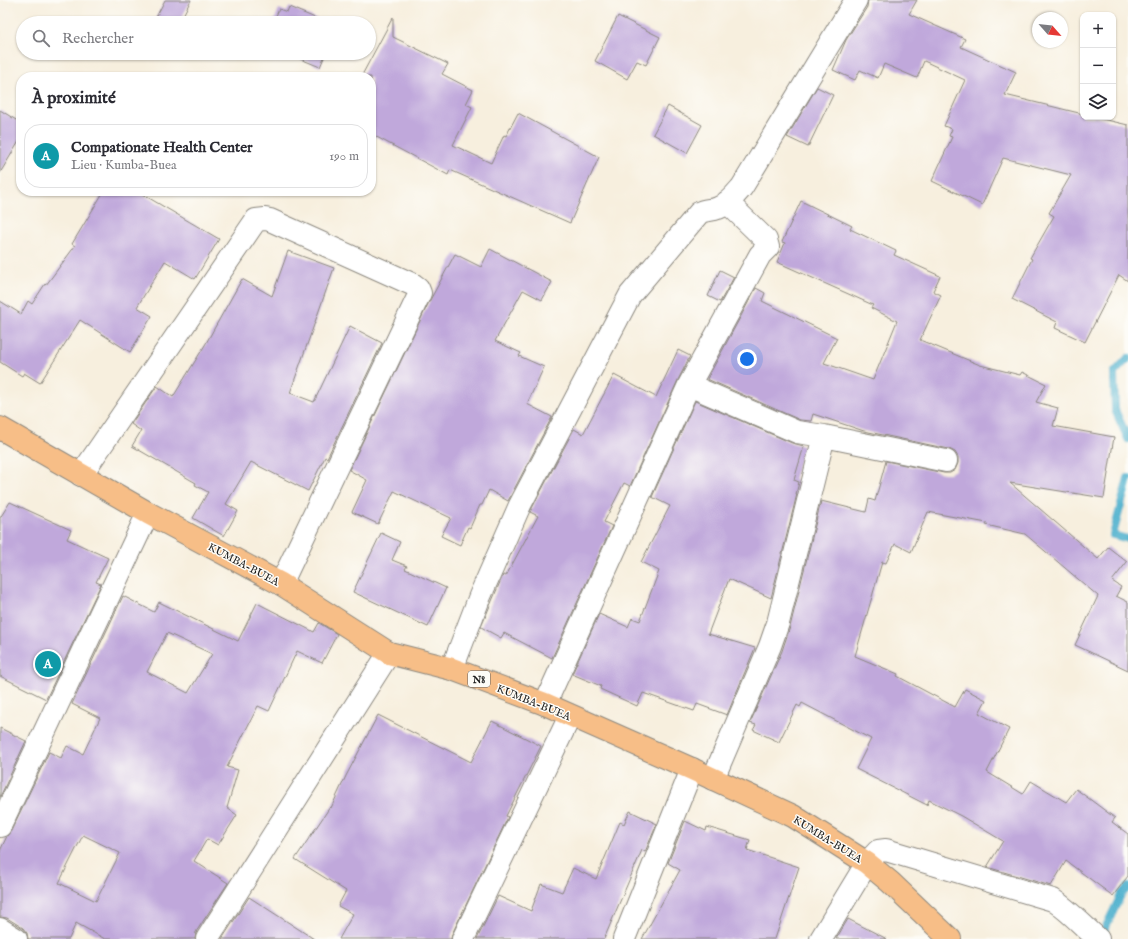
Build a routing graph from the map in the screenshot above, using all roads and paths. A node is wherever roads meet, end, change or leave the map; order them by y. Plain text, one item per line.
1 (856, 0) edge
2 (728, 202) junction
3 (689, 385) junction
4 (0, 428) edge
5 (824, 436) junction
6 (946, 461) dead end
7 (81, 475) junction
8 (148, 513) junction
9 (281, 584) junction
10 (389, 653) junction
11 (452, 670) junction
12 (545, 704) junction
13 (570, 716) junction
14 (692, 769) junction
15 (713, 779) junction
16 (0, 826) edge
17 (867, 863) junction
18 (0, 929) edge
19 (16, 939) edge
20 (207, 939) edge
21 (463, 939) edge
22 (624, 939) edge
23 (821, 939) edge
24 (950, 939) edge
25 (1098, 939) edge

1 - 2 street
2 - 3 street
2 - 11 street
3 - 5 street
3 - 12 street
4 - 7 highway, KUMBA-BUEA / N8
5 - 6 street
5 - 15 street
7 - 8 highway, KUMBA-BUEA / N8
7 - 9 street
8 - 9 highway, KUMBA-BUEA / N8
8 - 16 street
9 - 10 highway, KUMBA-BUEA / N8
10 - 11 highway, KUMBA-BUEA / N8
10 - 20 street
11 - 12 highway, KUMBA-BUEA / N8
12 - 13 highway, KUMBA-BUEA / N8
13 - 14 highway, KUMBA-BUEA / N8
13 - 21 street
14 - 15 highway, KUMBA-BUEA / N8
14 - 22 street
15 - 17 highway, KUMBA-BUEA / N8
17 - 23 street
17 - 24 highway, KUMBA-BUEA / N8
17 - 25 street
18 - 19 street

